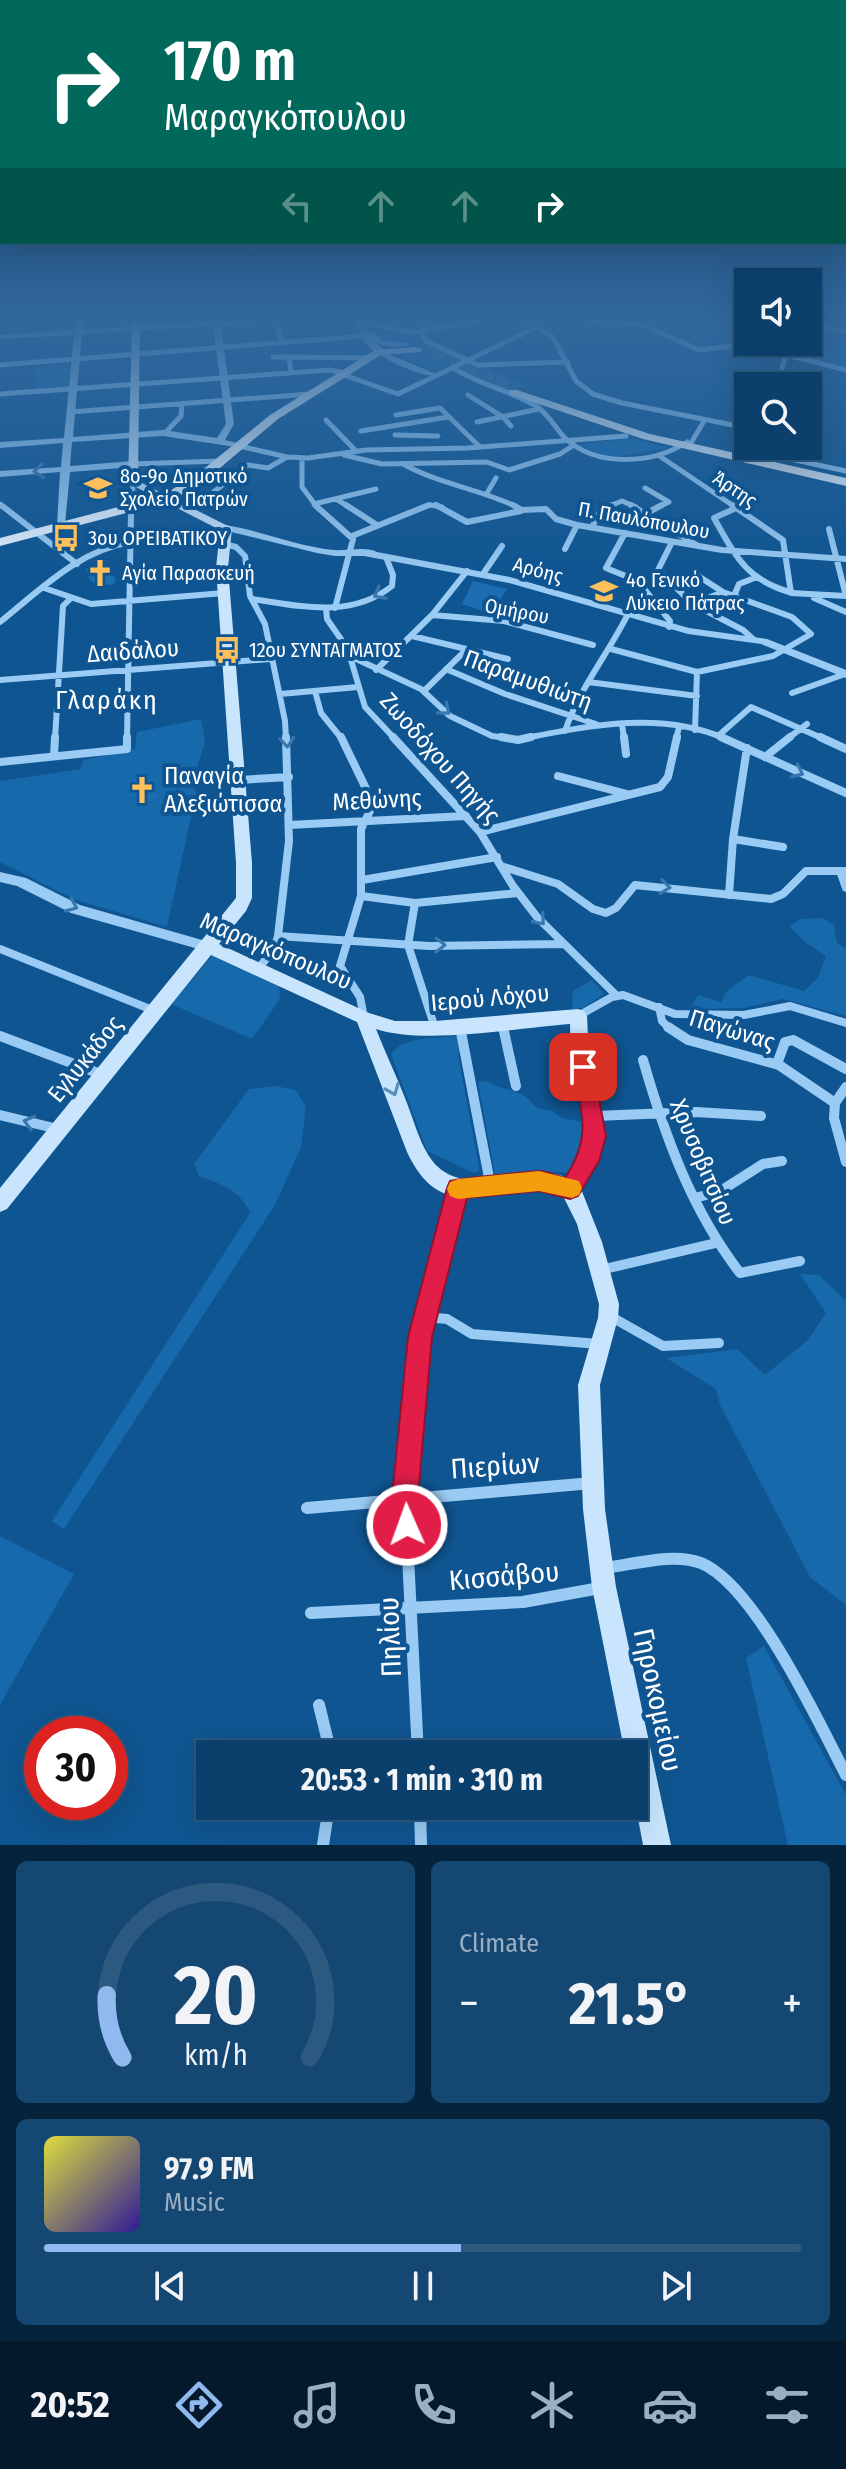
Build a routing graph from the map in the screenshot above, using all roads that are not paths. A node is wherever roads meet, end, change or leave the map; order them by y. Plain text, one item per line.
1 (70, 407) edge
2 (133, 407) edge
3 (134, 407) edge
4 (182, 407) edge
5 (226, 407) edge
6 (289, 407) edge
7 (487, 407) edge
8 (535, 407) edge
9 (561, 407) edge
10 (645, 407) edge
11 (540, 409) junction
12 (70, 412) junction
13 (396, 415) dead end
14 (448, 417) junction
15 (503, 417) junction
16 (326, 420) dead end
17 (704, 421) junction
18 (477, 422) dead end
19 (394, 426) junction
20 (511, 426) dead end
21 (734, 426) edge
22 (361, 431) dead end
23 (165, 433) junction
24 (134, 435) junction
25 (395, 435) junction
26 (438, 436) dead end
27 (626, 436) dead end
28 (68, 440) junction
29 (567, 440) junction
30 (220, 441) junction
31 (687, 443) junction
32 (0, 445) edge
33 (574, 445) junction
34 (239, 446) junction
35 (480, 447) junction
36 (396, 449) junction
37 (356, 451) junction
38 (344, 455) junction
39 (658, 455) junction
40 (287, 457) junction
41 (302, 458) junction
42 (796, 460) edge
43 (220, 461) junction
44 (133, 464) junction
45 (403, 464) junction
46 (65, 469) junction
47 (0, 474) edge
48 (846, 476) edge
49 (496, 478) dead end
50 (133, 483) junction
51 (645, 488) dead end
52 (376, 489) dead end
53 (487, 493) junction
54 (336, 499) junction
55 (168, 500) junction
56 (314, 504) junction
57 (0, 505) edge
58 (185, 508) junction
59 (736, 508) junction
60 (522, 510) junction
61 (647, 513) junction
62 (131, 519) junction
63 (60, 524) junction
64 (377, 525) junction
65 (577, 525) junction
66 (592, 527) junction
67 (829, 529) dead end
68 (39, 533) junction
69 (625, 533) junction
70 (225, 536) junction
71 (352, 536) junction
72 (0, 542) edge
73 (131, 542) junction
74 (672, 542) junction
75 (118, 543) junction
76 (502, 546) dead end
77 (698, 547) junction
78 (0, 548) edge
79 (565, 549) dead end
80 (732, 551) junction
81 (347, 553) junction
82 (365, 553) junction
83 (786, 554) junction
84 (386, 557) junction
85 (403, 558) junction
86 (836, 558) junction
87 (846, 559) edge
88 (77, 564) junction
89 (467, 571) junction
90 (483, 574) junction
91 (695, 574) dead end
92 (757, 577) junction
93 (44, 588) junction
94 (723, 592) junction
95 (224, 593) junction
96 (791, 593) junction
97 (734, 596) junction
98 (846, 596) edge
99 (71, 598) junction
100 (252, 599) junction
101 (130, 601) junction
102 (693, 604) junction
103 (326, 608) junction
104 (335, 608) junction
105 (846, 612) edge
106 (628, 614) junction
107 (432, 615) junction
108 (0, 622) edge
109 (669, 627) junction
110 (412, 636) junction
111 (753, 639) junction
112 (593, 645) dead end
113 (467, 649) junction
114 (611, 649) junction
115 (786, 649) junction
116 (354, 658) junction
117 (270, 659) junction
118 (508, 659) dead end
119 (230, 662) junction
120 (130, 669) junction
121 (446, 669) junction
122 (376, 670) junction
123 (697, 672) junction
124 (846, 674) edge
125 (59, 675) junction
126 (0, 680) edge
127 (588, 682) junction
128 (358, 687) junction
129 (315, 691) junction
130 (424, 691) junction
131 (792, 693) dead end
132 (280, 694) junction
133 (697, 696) junction
134 (569, 714) junction
135 (597, 724) junction
136 (622, 724) junction
137 (679, 727) junction
138 (804, 727) junction
139 (695, 730) junction
140 (565, 731) junction
141 (718, 736) junction
142 (747, 748) junction
143 (846, 749) edge
144 (626, 754) dead end
145 (54, 756) junction
146 (765, 757) junction
147 (0, 762) edge
148 (558, 776) dead end
149 (289, 777) junction
150 (239, 780) junction
151 (846, 781) edge
152 (842, 792) edge
153 (630, 794) junction
154 (466, 816) junction
155 (364, 821) junction
156 (289, 825) junction
157 (480, 832) junction
158 (733, 839) junction
159 (783, 847) dead end
160 (499, 862) junction
161 (843, 871) edge
162 (0, 877) edge
163 (362, 880) junction
164 (846, 888) edge
165 (518, 893) junction
166 (729, 895) junction
167 (361, 896) junction
168 (415, 903) junction
169 (278, 936) junction
170 (347, 941) junction
171 (563, 944) junction
172 (408, 945) junction
173 (209, 947) junction
174 (0, 949) edge
175 (258, 969) junction
176 (616, 995) junction
177 (659, 1007) junction
178 (156, 1011) junction
179 (578, 1016) junction
180 (364, 1018) junction
181 (502, 1021) junction
182 (846, 1023) edge
183 (460, 1025) junction
184 (435, 1028) junction
185 (0, 1036) edge
186 (643, 1060) dead end
187 (777, 1064) junction
188 (846, 1069) edge
189 (103, 1075) junction
190 (516, 1086) dead end
191 (846, 1087) edge
192 (835, 1103) junction
193 (658, 1113) junction
194 (0, 1115) edge
195 (594, 1116) junction
196 (761, 1116) dead end
197 (59, 1129) junction
198 (842, 1136) edge
199 (782, 1161) dead end
200 (846, 1162) edge
201 (458, 1188) junction
202 (491, 1188) junction
203 (570, 1189) junction
204 (694, 1198) junction
205 (0, 1203) edge
206 (716, 1243) junction
207 (800, 1261) dead end
208 (600, 1270) junction
209 (608, 1315) junction
210 (426, 1317) junction
211 (719, 1343) dead end
212 (600, 1344) junction
213 (592, 1483) junction
214 (405, 1497) junction
215 (307, 1508) dead end
216 (602, 1577) junction
217 (413, 1608) junction
218 (311, 1613) dead end
219 (319, 1705) dead end
220 (328, 1740) edge
221 (418, 1740) edge
222 (846, 1775) edge
223 (327, 1820) edge
224 (420, 1820) edge
225 (323, 1845) edge
226 (421, 1845) edge
227 (657, 1845) edge

1 - 12 street
2 - 12 street
3 - 24 main road
4 - 23 street
5 - 30 street
6 - 34 main road
7 - 15 street
8 - 11 street
9 - 31 main road
10 - 17 street
11 - 15 street
11 - 29 street
12 - 28 street
13 - 14 street
14 - 19 street
14 - 35 street
15 - 18 street
15 - 20 street
16 - 37 street
17 - 21 street
17 - 31 street
19 - 22 street
19 - 25 street
23 - 24 street
23 - 30 street
24 - 28 street
24 - 44 main road
25 - 26 street
25 - 36 street
27 - 29 street
28 - 32 street
28 - 46 street
29 - 33 street
29 - 35 street
30 - 34 street
31 - 39 street
31 - 48 main road
33 - 39 street
33 - 45 street
34 - 40 street
34 - 43 main road
35 - 36 street
36 - 37 street
37 - 38 street
38 - 41 street
38 - 45 street
39 - 59 street, Άρτης
40 - 41 street
40 - 58 street
41 - 56 street
42 - 48 street
43 - 44 street
43 - 55 main road
44 - 46 street
44 - 50 main road
45 - 53 street, Π. Παυλόπουλου
46 -> 47 street
46 - 63 street
49 - 53 street
50 - 55 main road
50 - 62 street
51 - 61 street
52 - 54 street
53 - 60 street, Π. Παυλόπουλου
54 - 56 street
54 - 64 street
55 - 58 main road
55 - 62 main road
56 - 71 street
57 - 68 street
58 - 70 main road
59 - 80 street
59 - 83 street, Άρτης
60 - 64 street
60 - 65 street, Π. Παυλόπουλου
61 - 66 street
61 - 77 street
62 - 63 main road
62 - 68 main road
62 - 73 street
62 - 75 street
63 - 68 main road
64 - 71 street
65 - 66 street, Π. Παυλόπουλου
65 - 79 street
66 - 69 street, Π. Παυλόπουλου
67 - 86 street
68 - 72 main road
68 - 78 main road
68 - 88 street
69 - 74 street, Π. Παυλόπουλου
69 - 109 street
70 - 81 street, Αρόης
70 - 95 main road, Εγλυκάδος
70 - 100 street
71 - 81 street
73 - 75 street
73 - 101 street
74 - 77 street, Π. Παυλόπουλου
74 - 102 street
75 - 88 street
76 - 90 street
77 - 80 street, Π. Παυλόπουλου
80 - 83 street, Π. Παυλόπουλου
80 - 92 street
81 - 82 street, Αρόης
81 - 104 street
82 - 84 street, Αρόης
82 - 85 street, Αρόης
83 - 86 street, Π. Παυλόπουλου
83 - 96 street
84 - 85 street, Αρόης
84 -> 104 street
85 - 89 street, Αρόης
86 - 87 street, Π. Παυλόπουλου
86 - 98 street
88 - 93 street
89 - 90 street, Αρόης
89 - 107 street
90 - 106 street, Αρόης
91 - 94 street
92 - 96 street
92 - 97 street
93 - 99 street
93 - 108 street
94 - 97 street
94 - 102 street
95 - 101 street
95 - 119 main road, Εγλυκάδος
96 - 98 street
96 - 105 street
97 - 115 street
99 - 101 street
99 - 125 street
100 - 103 street
100 - 117 street
101 - 120 street
102 - 111 street
103 - 104 street
103 - 116 street, Ζωοδόχου Πηγής
106 - 109 street, Αρόης
106 - 114 street
107 - 110 street
107 - 112 street, Ομήρου
109 - 111 street, Αρόης
110 - 113 street
110 - 122 street
111 - 115 street, Αρόης
113 - 118 street
113 - 121 street
114 - 123 street
114 - 127 street
115 - 123 street
115 - 124 street, Αρόης
116 - 122 street
116 - 128 street, Ζωοδόχου Πηγής
117 - 119 street, Δαιδάλου
117 - 132 street
119 - 120 street, Δαιδάλου
119 - 150 main road, Εγλυκάδος
120 - 125 street, Δαιδάλου
120 - 145 street
121 - 130 street
121 - 134 street, Παραμυθιώτη
122 - 130 street
123 - 133 street
124 - 131 street
125 - 126 street, Δαιδάλου
125 - 145 street
127 - 133 street
127 - 134 street
128 - 129 street
128 - 154 street, Ζωοδόχου Πηγής
129 - 132 street
129 - 155 street
130 -> 140 street
132 -> 149 street
133 - 139 street
134 - 135 street, Παραμυθιώτη
134 - 140 street
135 - 136 street
135 - 140 street
136 - 137 street
136 - 144 street
137 - 139 street
137 - 153 street
138 - 141 street
138 - 143 street
138 - 146 street
139 - 141 street
141 - 142 street
142 - 146 street
142 - 158 street
145 - 147 street
146 -> 152 street
148 - 153 street
149 - 150 street
149 - 156 street
150 - 173 main road, Εγλυκάδος
151 - 152 street
153 - 157 street
154 - 155 street, Μεθώνης
154 - 157 street, Ζωοδόχου Πηγής
155 - 156 street, Μεθώνης
155 - 163 street
156 - 169 street
157 - 160 street, Ζωοδόχου Πηγής
158 - 159 street
158 - 166 street
160 - 163 street
160 - 165 street, Ζωοδόχου Πηγής
160 -> 166 street
161 - 164 street
161 - 166 street
162 -> 173 street, Μαραγκόπουλου
163 - 167 street
165 - 168 street
165 -> 171 street, Ζωοδόχου Πηγής
167 - 168 street
167 - 170 street
168 - 172 street
169 - 170 street
169 - 175 street
170 - 172 street
170 - 180 street
172 -> 171 street
171 - 176 street, Ζωοδόχου Πηγής
172 - 184 street
173 - 175 main road, Μαραγκόπουλου
173 - 178 main road, Εγλυκάδος
174 - 178 street
175 - 180 main road, Μαραγκόπουλου
176 - 177 street
176 - 179 street, Ιερού Λόχου
177 - 182 street
177 - 187 street, Παγώνας
178 - 189 main road, Εγλυκάδος
179 - 181 main road, Ιερού Λόχου
179 - 195 main road
180 - 184 main road, Ιερού Λόχου
180 -> 201 main road, Μαραγκόπουλου
181 - 183 main road, Ιερού Λόχου
181 - 190 street
183 - 184 main road, Ιερού Λόχου
183 - 202 street
185 - 189 street
186 - 193 street, Χρυσοβιτσίου
187 - 188 street
187 - 192 street, Παγώνας
189 - 197 main road, Εγλυκάδος
191 - 192 street
192 - 198 street
193 - 195 street
193 - 196 street
193 - 204 street, Χρυσοβιτσίου
197 -> 194 street
195 - 203 main road
197 - 205 main road, Εγλυκάδος
198 - 200 street
199 - 204 street
201 - 202 main road
201 - 210 street, Πηλίου
202 - 203 main road
203 - 208 main road
204 - 206 street, Χρυσοβιτσίου
206 - 207 street, Χρυσοβιτσίου
206 - 208 street
208 - 209 main road
209 - 211 street
209 - 212 main road
210 - 212 street
210 - 214 street, Πηλίου
212 - 213 main road
213 - 214 street, Πιερίων
213 - 216 main road
214 - 215 street, Πιερίων
214 - 217 street, Πηλίου
216 - 217 street, Κισσάβου
216 - 222 street, Κισσάβου
216 - 227 main road, Γηροκομείου
217 - 218 street, Κισσάβου
217 - 221 street, Πηλίου
219 - 220 street
223 - 225 street
224 - 226 street

